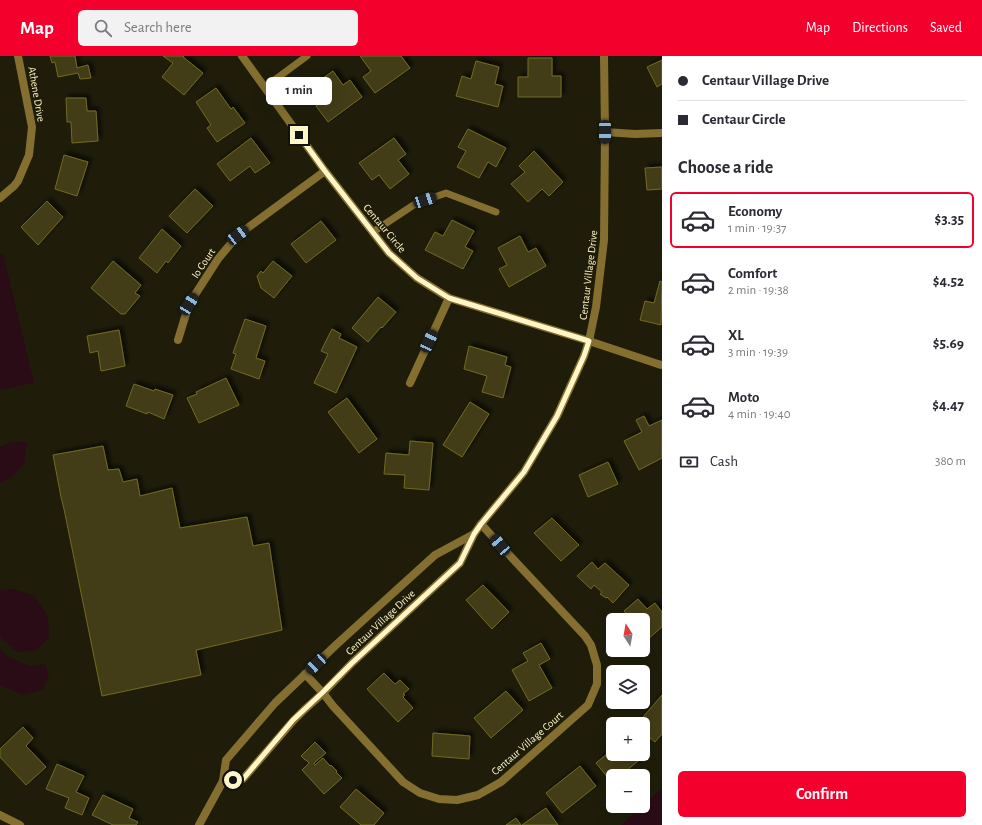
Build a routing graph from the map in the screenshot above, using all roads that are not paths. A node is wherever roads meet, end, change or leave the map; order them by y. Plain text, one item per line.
1 (18, 56) edge
2 (242, 56) edge
3 (307, 56) edge
4 (604, 56) edge
5 (265, 87) junction
6 (605, 132) junction
7 (662, 133) edge
8 (325, 171) junction
9 (0, 198) edge
10 (496, 212) dead end
11 (373, 232) junction
12 (449, 298) junction
13 (178, 340) dead end
14 (589, 341) junction
15 (662, 365) edge
16 (410, 383) dead end
17 (481, 524) junction
18 (474, 534) junction
19 (305, 674) junction
20 (322, 693) junction
21 (223, 781) junction
22 (0, 815) edge
23 (20, 825) edge
24 (199, 825) edge

1 - 9 street, Athene Drive
2 - 5 street, Centaur Circle
3 - 5 lane
4 - 6 street, Centaur Village Drive
5 - 8 street, Centaur Circle
6 - 7 street
6 - 14 street, Centaur Village Drive
8 - 11 street, Centaur Circle
8 - 13 street, Io Court
10 - 11 lane
11 - 12 street, Centaur Circle
12 - 14 street, Centaur Circle
12 - 16 street
14 - 15 street, Centaur Circle
14 - 17 street, Centaur Village Drive
17 - 18 street, Centaur Village Drive
17 - 20 street, Centaur Village Court
18 - 19 street, Centaur Village Drive
18 - 20 street, Centaur Village Drive
19 - 20 street, Centaur Village Court
19 - 21 street, Centaur Village Drive
20 - 21 street, Centaur Village Drive
21 - 24 street, Centaur Village Drive
22 - 23 street

